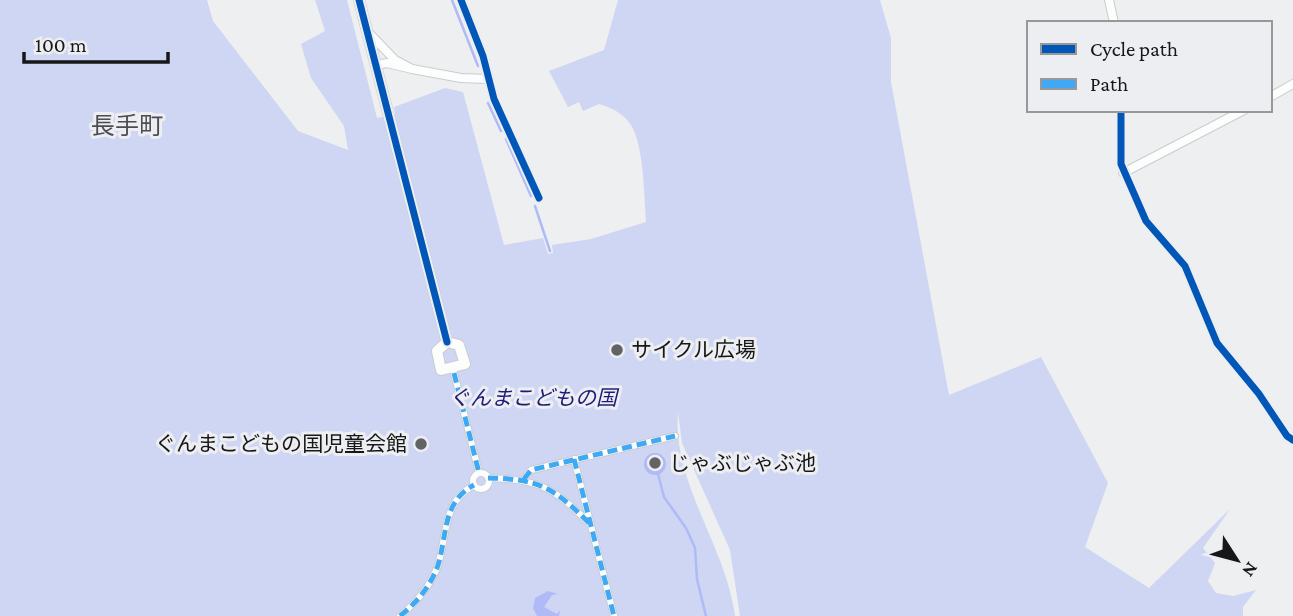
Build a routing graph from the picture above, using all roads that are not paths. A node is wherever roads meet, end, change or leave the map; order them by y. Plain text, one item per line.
1 (359, 0) edge
2 (461, 0) edge
3 (1110, 0) edge
4 (1114, 21) edge
5 (368, 33) junction
6 (376, 65) junction
7 (412, 69) junction
8 (487, 79) junction
9 (1293, 85) edge
10 (1272, 95) edge
11 (1121, 112) edge
12 (1240, 112) edge
13 (1124, 173) junction
14 (539, 198) dead end
15 (447, 342) dead end
16 (454, 373) dead end
17 (675, 436) dead end
18 (1293, 440) edge
19 (574, 459) junction
20 (479, 473) junction
21 (488, 478) junction
22 (524, 479) junction
23 (474, 485) junction
24 (590, 525) junction
25 (400, 616) edge
26 (614, 616) edge

1 - 5 street
2 - 8 street
3 - 4 street
5 - 6 street
5 - 7 street
6 - 7 street
6 - 15 street
7 - 8 street
8 - 14 street
9 - 10 street
11 - 13 street
12 - 13 street
13 - 18 street
16 - 20 street
17 - 19 street
19 - 22 street
19 - 24 street
20 - 21 street
20 - 23 street
21 - 22 street
21 - 23 street
22 - 24 street
23 - 25 street
24 - 26 street

